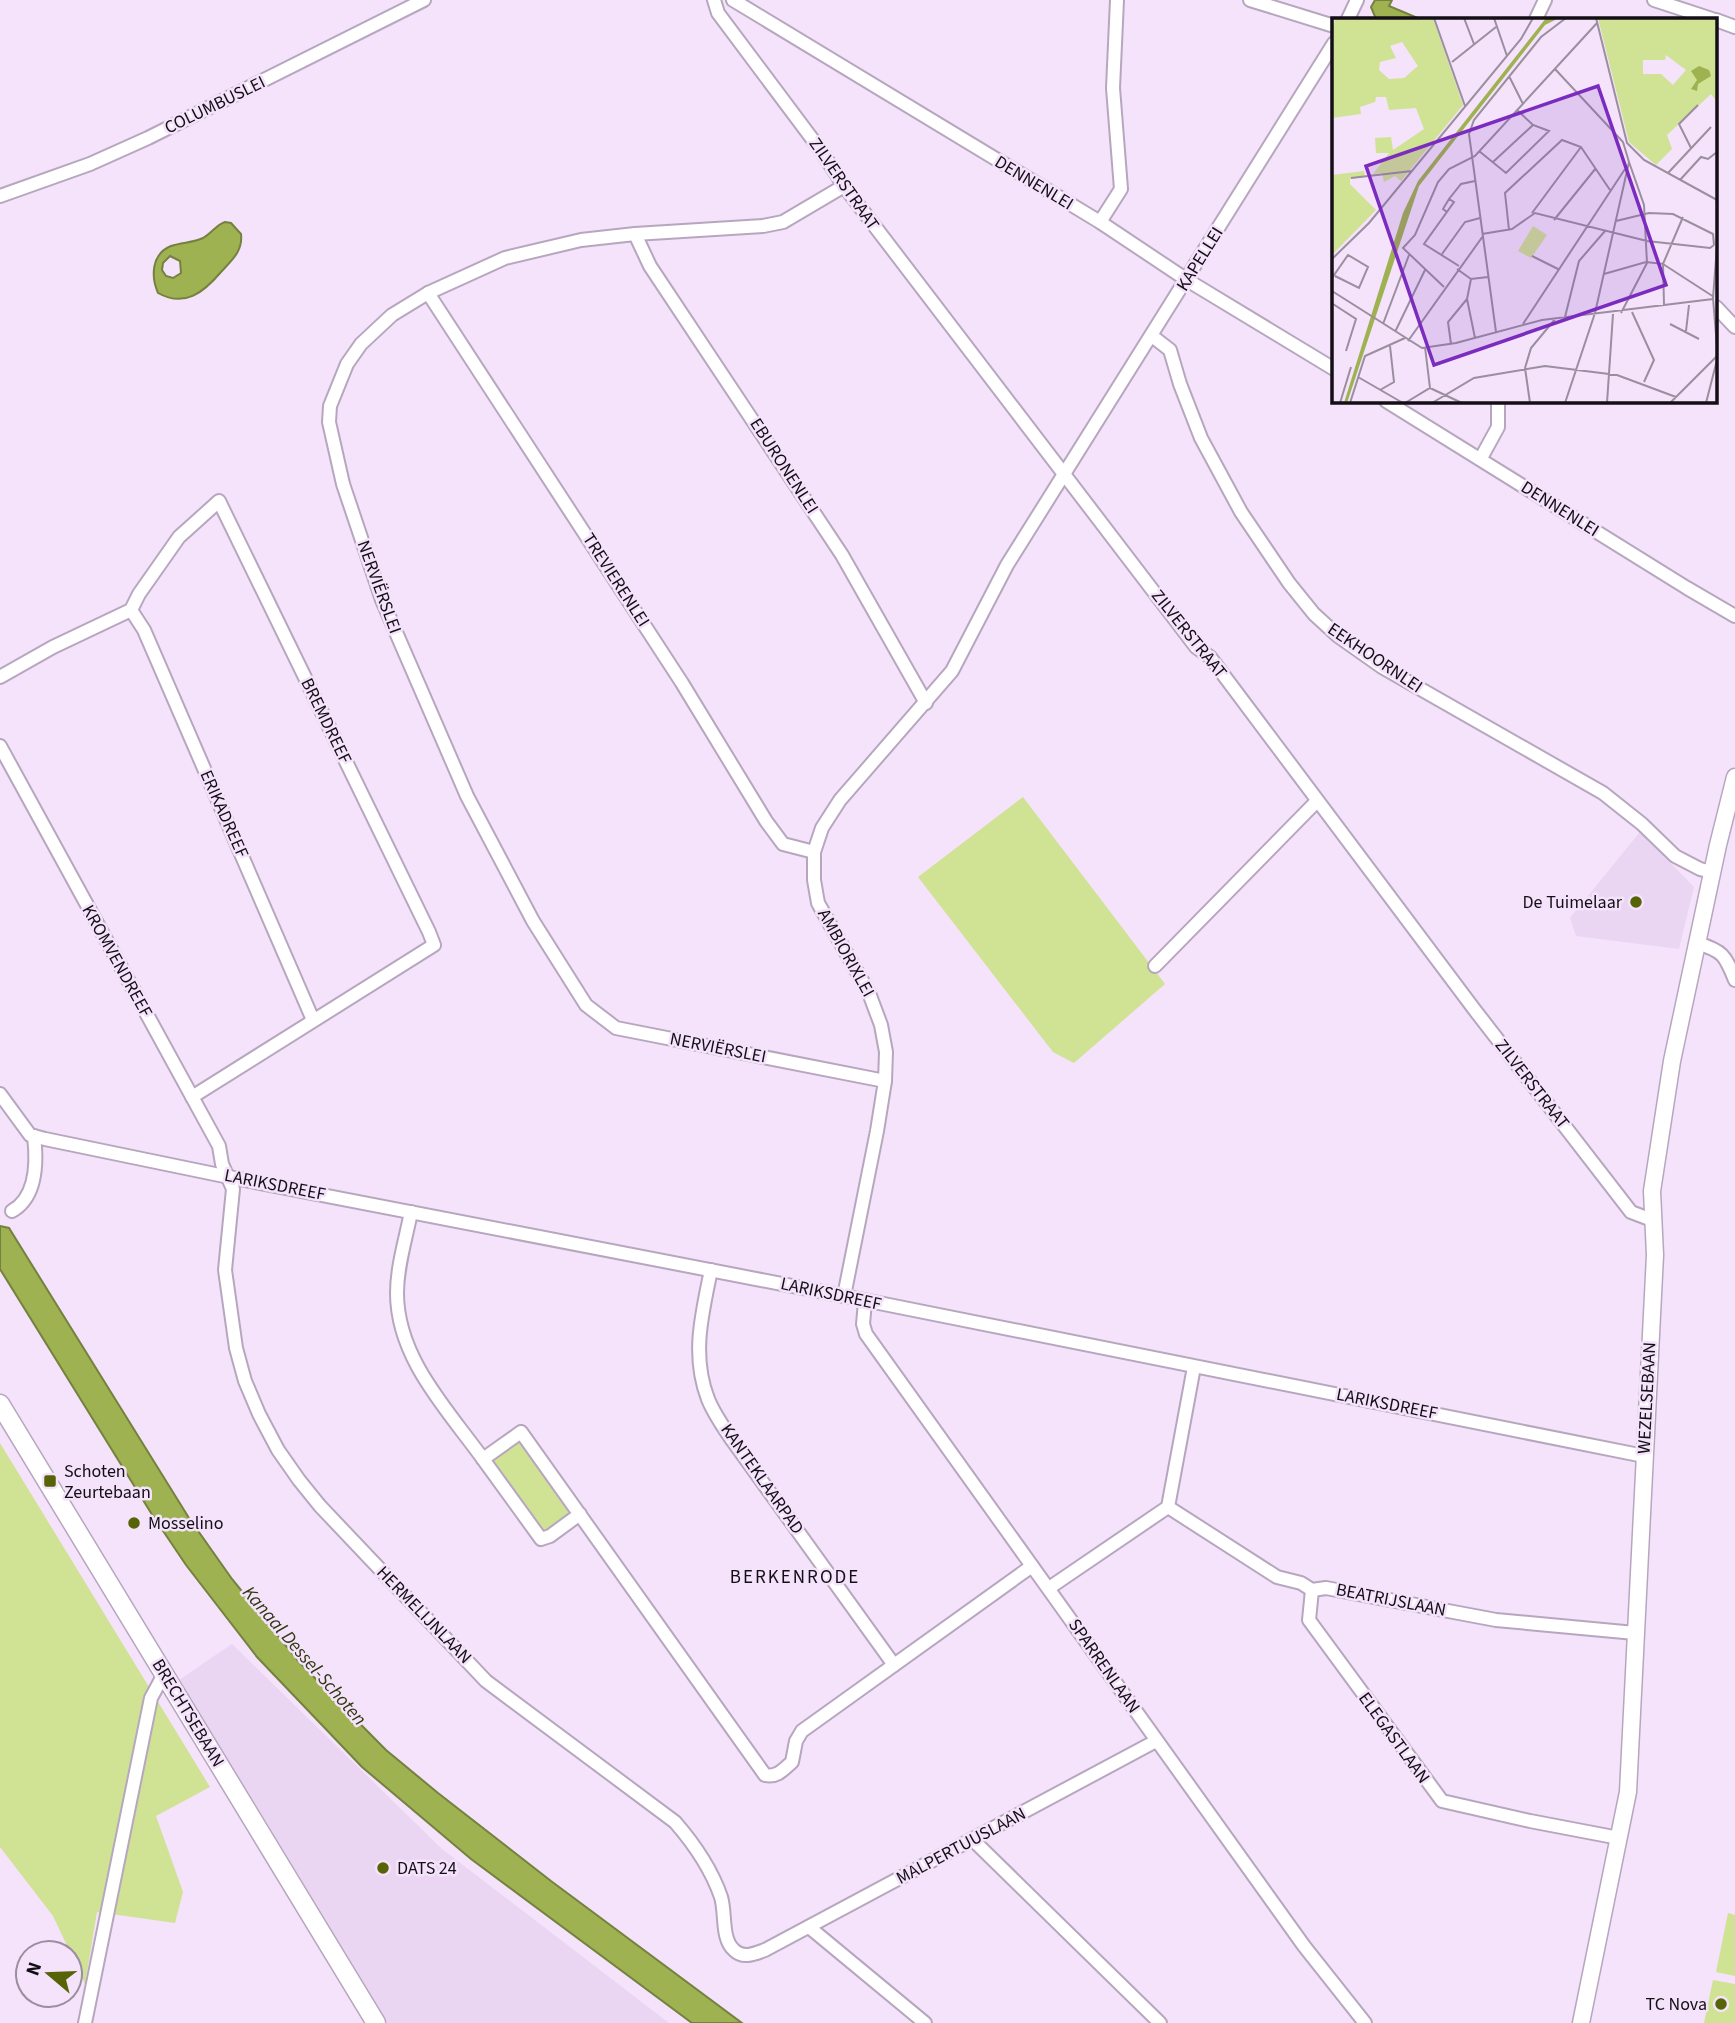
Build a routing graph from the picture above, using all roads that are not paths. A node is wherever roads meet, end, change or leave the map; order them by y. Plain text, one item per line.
1 (424, 0) edge
2 (714, 0) edge
3 (733, 0) edge
4 (1117, 0) edge
5 (1251, 0) edge
6 (1357, 0) edge
7 (1545, 0) edge
8 (1654, 0) edge
9 (1348, 18) edge
10 (1536, 18) edge
11 (1708, 18) edge
12 (1718, 21) edge
13 (1332, 25) edge
14 (1735, 27) edge
15 (1332, 46) edge
16 (844, 186) junction
17 (0, 196) edge
18 (1100, 222) junction
19 (635, 234) junction
20 (1187, 280) junction
21 (428, 293) junction
22 (1718, 309) edge
23 (1735, 327) edge
24 (1152, 336) junction
25 (1332, 368) edge
26 (1388, 402) edge
27 (1498, 402) edge
28 (1481, 458) junction
29 (1064, 473) junction
30 (131, 610) junction
31 (1735, 615) edge
32 (0, 677) edge
33 (926, 703) junction
34 (0, 746) edge
35 (1735, 777) edge
36 (1317, 801) junction
37 (814, 852) junction
38 (1712, 872) junction
39 (1697, 943) junction
40 (1155, 967) dead end
41 (1735, 979) edge
42 (313, 1020) junction
43 (885, 1081) junction
44 (0, 1094) edge
45 (192, 1097) junction
46 (34, 1136) junction
47 (229, 1177) junction
48 (12, 1211) dead end
49 (411, 1212) junction
50 (1652, 1220) junction
51 (711, 1270) junction
52 (844, 1296) junction
53 (865, 1301) junction
54 (1194, 1367) junction
55 (0, 1404) edge
56 (1644, 1456) junction
57 (483, 1459) junction
58 (1168, 1507) junction
59 (580, 1514) junction
60 (1032, 1566) junction
61 (1049, 1588) junction
62 (1312, 1590) junction
63 (1635, 1633) junction
64 (894, 1665) junction
65 (164, 1674) junction
66 (1156, 1741) junction
67 (1619, 1838) junction
68 (973, 1840) junction
69 (809, 1927) junction
70 (765, 1950) joint
71 (85, 2023) edge
72 (376, 2023) edge
73 (925, 2023) edge
74 (1160, 2023) edge
75 (1364, 2023) edge
76 (1581, 2023) edge

1 - 17 street, COLUMBUSLEI
2 - 16 street, ZILVERSTRAAT
3 - 18 street, DENNENLEI
4 - 18 street
5 - 13 street
6 - 9 street
7 - 10 street
8 - 11 street
12 - 14 street
15 - 20 street, KAPELLEI
16 - 19 street, NERVIËRSLEI
16 - 29 street, ZILVERSTRAAT
18 - 20 street, DENNENLEI
19 - 21 street, NERVIËRSLEI
19 - 33 street, EBURONENLEI
20 - 24 street, KAPELLEI
20 - 25 street, DENNENLEI
21 - 37 street, TREVIERENLEI
21 - 43 street, NERVIËRSLEI
22 - 23 street
24 - 29 street, KAPELLEI
24 - 38 street, EEKHOORNLEI
26 - 28 street, DENNENLEI
27 - 28 street
28 - 31 street, DENNENLEI
29 - 33 street, AMBIORIXLEI
29 - 36 street, ZILVERSTRAAT
30 - 32 street
30 - 42 street, ERIKADREEF
30 - 42 street, BREMDREEF
33 - 37 street, AMBIORIXLEI
34 - 45 street, KROMVENDREEF
35 - 38 street, WEZELSEBAAN
36 - 40 street
36 - 50 street, ZILVERSTRAAT
37 - 43 street, AMBIORIXLEI
38 - 39 street, WEZELSEBAAN
39 - 41 street
39 - 50 street, WEZELSEBAAN
42 - 45 street, BREMDREEF
43 - 52 street, AMBIORIXLEI
44 - 46 street
45 - 47 street, KROMVENDREEF
46 - 47 street, LARIKSDREEF
46 - 48 street
47 - 49 street, LARIKSDREEF
47 - 70 street, HERMELIJNLAAN
49 - 51 street, LARIKSDREEF
49 - 57 street
50 - 56 street, WEZELSEBAAN
51 - 52 street, LARIKSDREEF
51 - 64 street, KANTEKLAARPAD
52 - 53 street, LARIKSDREEF
53 - 54 street, LARIKSDREEF
53 - 60 street, SPARRENLAAN
54 - 56 street, LARIKSDREEF
54 - 58 street
55 - 65 main road, BRECHTSEBAAN
56 - 63 street, WEZELSEBAAN
57 - 59 street
57 - 59 street
58 - 61 street
58 - 62 street, BEATRIJSLAAN
59 - 64 street
60 - 61 street, SPARRENLAAN
60 - 64 street
61 - 66 street, SPARRENLAAN
62 - 63 street, BEATRIJSLAAN
62 - 67 street, ELEGASTLAAN
63 - 67 street, WEZELSEBAAN
65 - 71 street
65 - 72 main road, BRECHTSEBAAN
66 - 68 street, MALPERTUUSLAAN
66 - 75 street, SPARRENLAAN
67 - 76 street, WEZELSEBAAN
68 - 69 street, MALPERTUUSLAAN
68 - 74 street
69 - 70 street, MALPERTUUSLAAN
69 - 73 street

